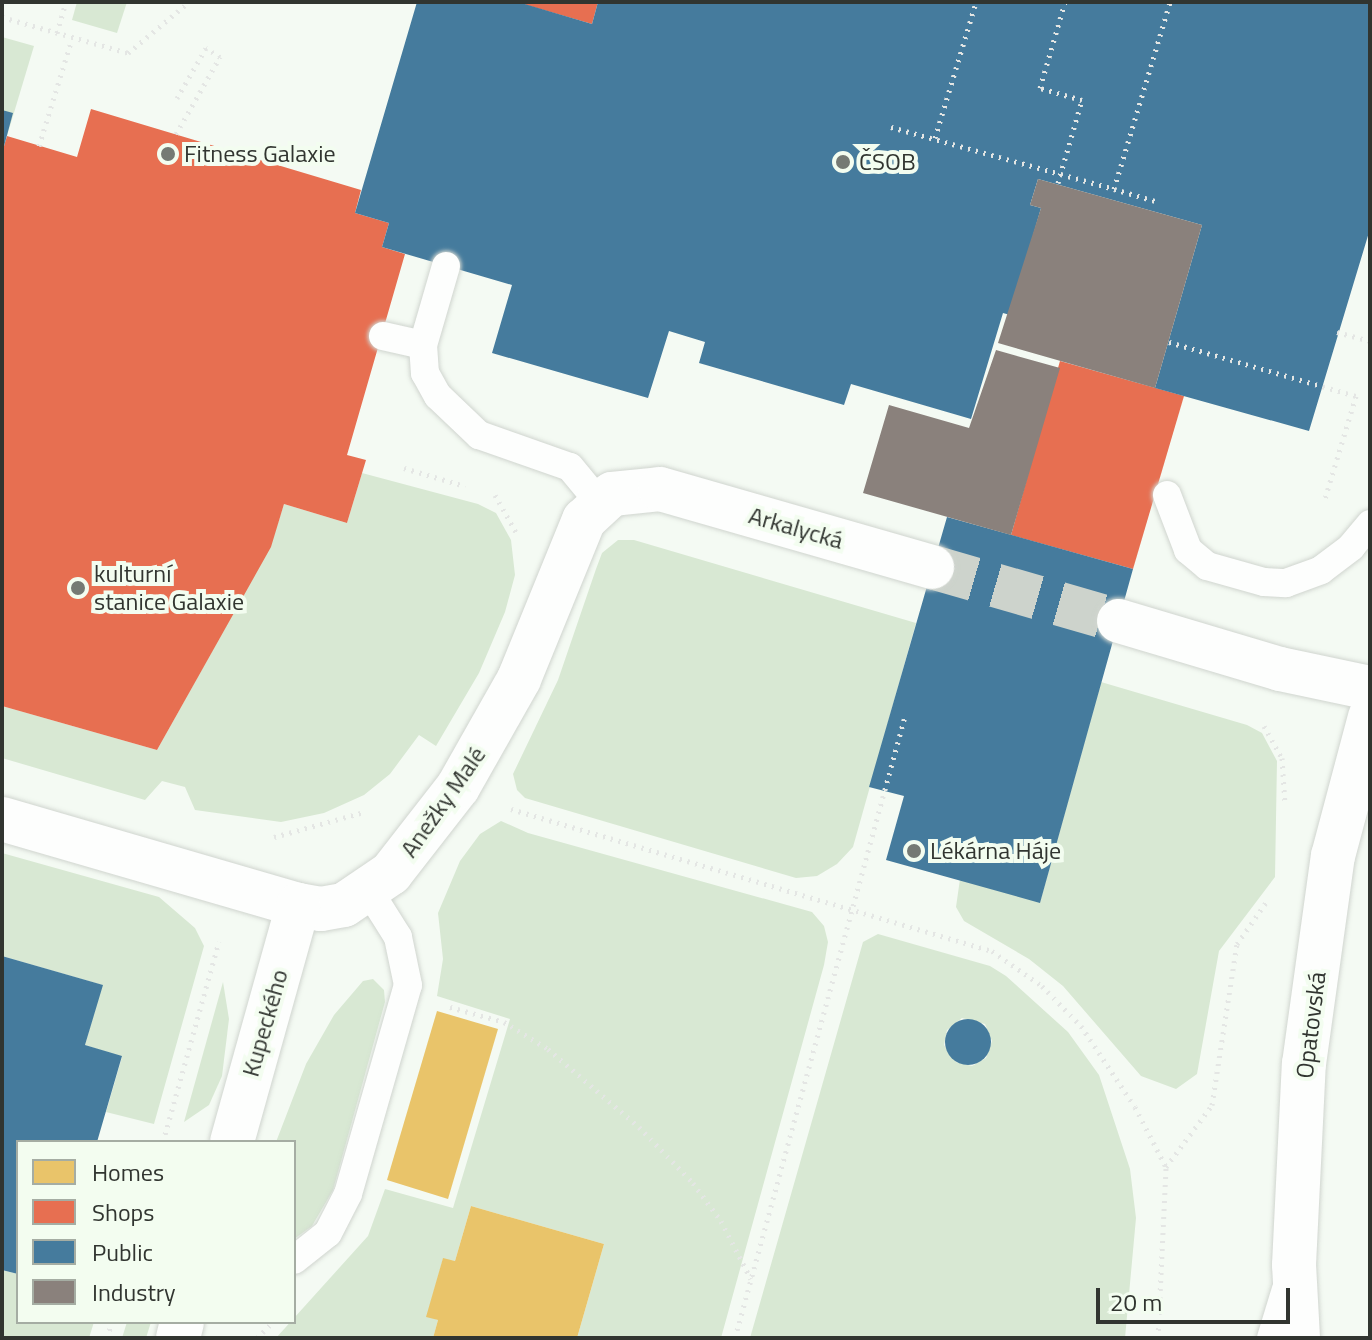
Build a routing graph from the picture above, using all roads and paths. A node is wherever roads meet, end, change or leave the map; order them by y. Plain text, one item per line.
1 (66, 2) edge
2 (189, 2) edge
3 (976, 2) edge
4 (1065, 2) edge
5 (1170, 2) edge
6 (2, 17) edge
7 (57, 33) junction
8 (72, 39) junction
9 (177, 98) dead end
10 (891, 127) dead end
11 (176, 134) dead end
12 (935, 138) junction
13 (39, 146) dead end
14 (1061, 174) junction
15 (1058, 183) dead end
16 (1114, 189) junction
17 (1159, 202) dead end
18 (446, 266) dead end
19 (1337, 332) dead end
20 (383, 336) dead end
21 (1370, 341) edge
22 (1169, 342) dead end
23 (423, 345) junction
24 (1167, 495) dead end
25 (599, 502) junction
26 (1324, 505) dead end
27 (1370, 524) edge
28 (932, 567) tunnel mouth
29 (1119, 621) tunnel mouth
30 (1370, 688) edge
31 (905, 716) dead end
32 (1370, 717) edge
33 (1264, 726) dead end
34 (458, 787) junction
35 (369, 809) dead end
36 (1286, 814) dead end
37 (2, 819) edge
38 (234, 888) junction
39 (369, 891) junction
40 (1272, 895) dead end
41 (298, 905) junction
42 (853, 909) junction
43 (445, 1005) dead end
44 (164, 1140) edge
45 (233, 1140) edge
46 (1166, 1167) junction
47 (296, 1258) edge
48 (1294, 1265) junction
49 (751, 1280) junction
50 (735, 1338) edge
51 (1158, 1338) edge
52 (1271, 1338) edge
53 (1298, 1338) edge

1 - 7 path
2 - 8 path
3 - 12 path
4 - 14 path
5 - 16 path
6 - 7 path
7 - 8 path
8 - 13 path
9 - 11 path
10 - 12 path
12 - 14 path
14 - 15 path
14 - 16 path
16 - 17 path
18 - 23 lane
19 - 21 path
20 - 23 lane
22 - 26 path
23 - 25 lane
24 - 27 lane
25 - 28 street, Arkalycká
25 - 34 street, Anežky Malé
29 - 30 street
31 - 42 path
32 - 48 street, Opatovská
33 - 36 path
34 - 39 street, Anežky Malé
34 - 42 path
35 - 38 path
37 - 38 street, Anežky Malé
38 - 41 street, Anežky Malé
38 - 44 path
39 - 41 street, Anežky Malé
39 - 47 lane
40 - 46 path
41 - 45 street, Kupeckého
42 - 46 path
42 - 49 path
43 - 49 path
46 - 51 path
48 - 52 lane
48 - 53 street, Opatovská
49 - 50 path

